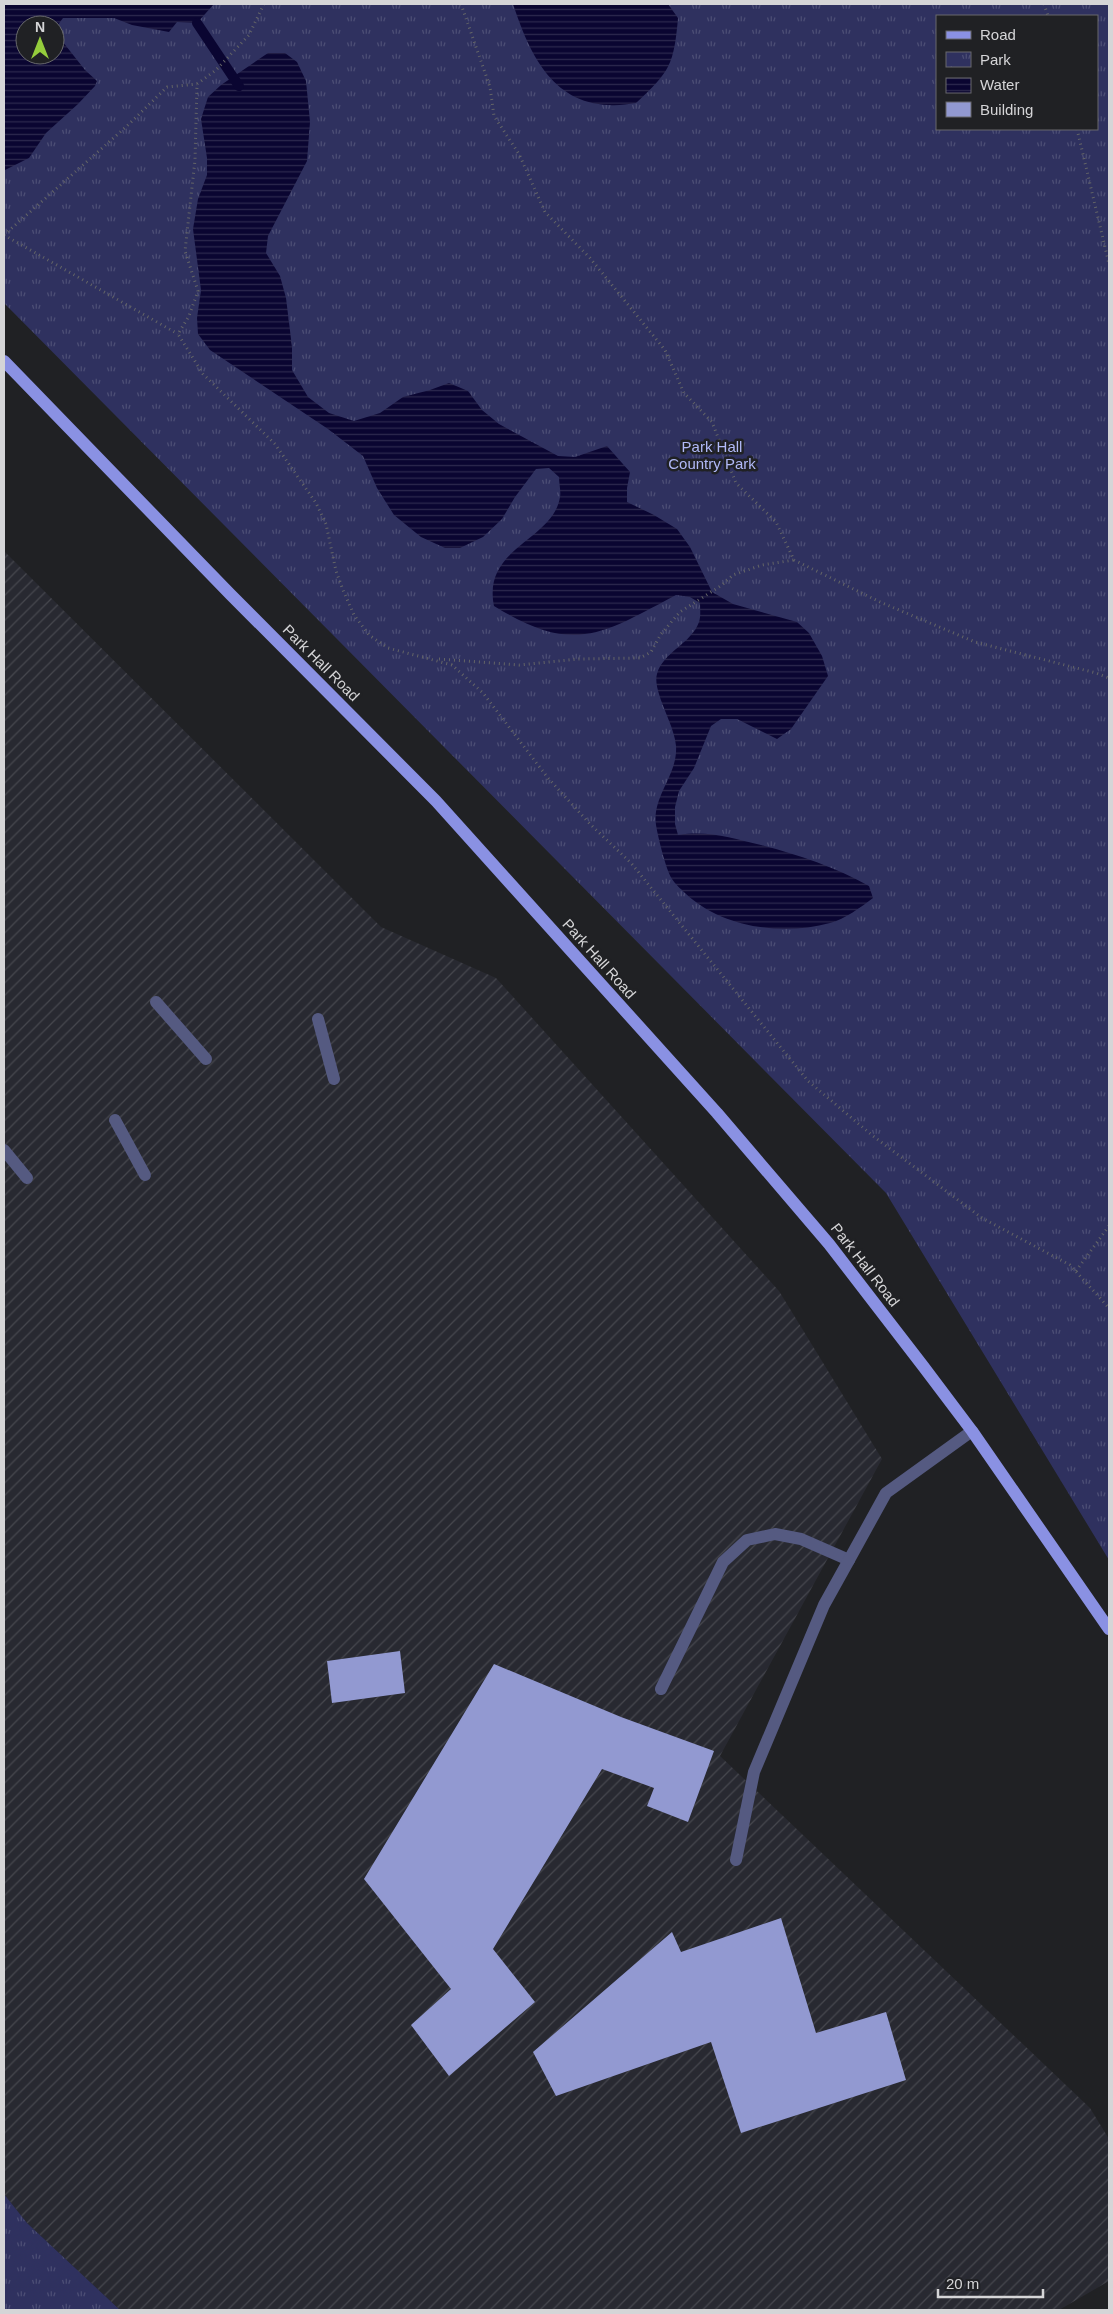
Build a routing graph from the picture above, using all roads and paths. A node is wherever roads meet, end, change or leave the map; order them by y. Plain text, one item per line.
1 (264, 4) edge
2 (461, 4) edge
3 (197, 84) junction
4 (1077, 130) edge
5 (4, 235) edge
6 (1109, 264) edge
7 (178, 334) junction
8 (4, 361) edge
9 (794, 560) junction
10 (436, 659) junction
11 (1109, 678) edge
12 (156, 1002) dead end
13 (318, 1019) dead end
14 (206, 1059) dead end
15 (334, 1079) dead end
16 (115, 1120) dead end
17 (4, 1150) edge
18 (145, 1175) dead end
19 (27, 1178) dead end
20 (1109, 1226) edge
21 (1076, 1271) junction
22 (1109, 1308) edge
23 (972, 1431) junction
24 (849, 1560) junction
25 (1109, 1629) edge
26 (661, 1689) dead end
27 (736, 1860) dead end

1 - 3 path
2 - 9 path
3 - 5 path
3 - 7 path
4 - 6 path
5 - 7 path
7 - 10 path
8 - 23 main road, Park Hall Road
9 - 10 path
9 - 11 path
10 - 21 path
12 - 14 lane
13 - 15 lane
16 - 18 lane
17 - 19 lane
20 - 21 path
21 - 22 path
23 - 24 lane
23 - 25 main road, Park Hall Road
24 - 26 lane
24 - 27 lane

